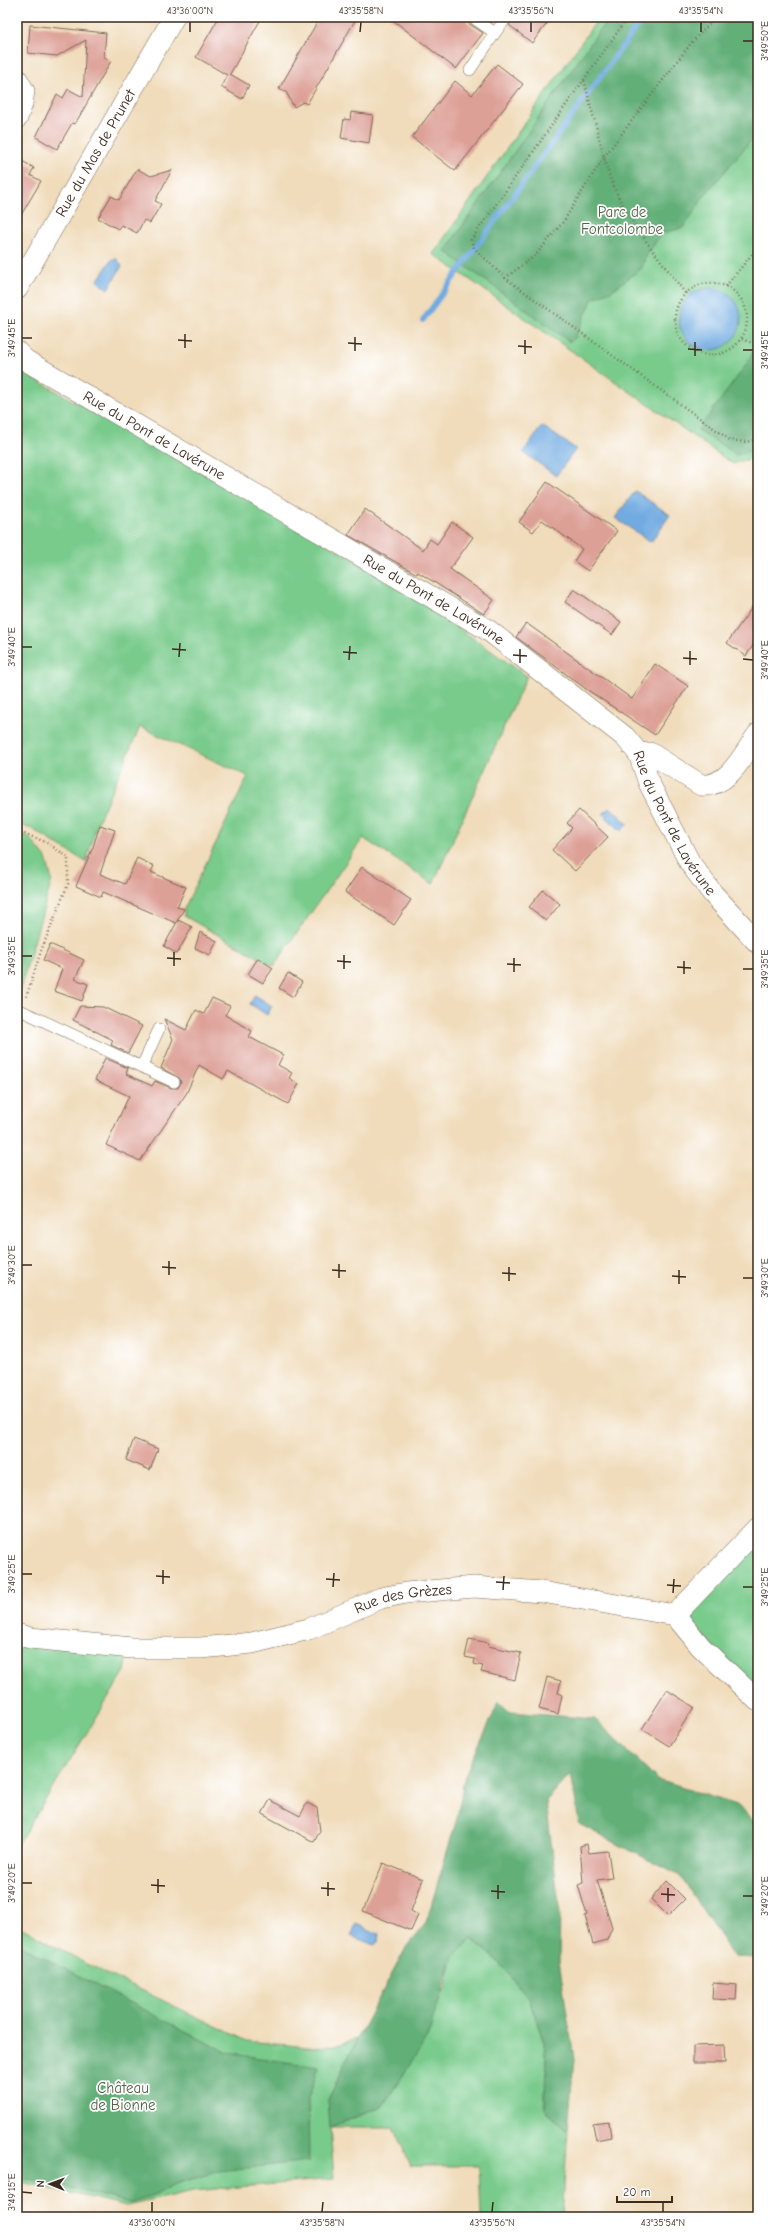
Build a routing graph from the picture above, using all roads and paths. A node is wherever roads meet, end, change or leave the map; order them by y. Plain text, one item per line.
1 (174, 17) edge
2 (472, 17) edge
3 (507, 17) edge
4 (628, 17) edge
5 (716, 17) edge
6 (495, 33) junction
7 (470, 70) dead end
8 (17, 79) edge
9 (584, 80) junction
10 (17, 118) edge
11 (604, 157) junction
12 (758, 247) edge
13 (505, 278) junction
14 (726, 286) junction
15 (17, 289) edge
16 (685, 293) junction
17 (742, 339) junction
18 (758, 346) edge
19 (17, 352) edge
20 (758, 439) edge
21 (758, 734) edge
22 (639, 754) junction
23 (17, 831) edge
24 (758, 943) edge
25 (22, 1011) joint
26 (159, 1029) dead end
27 (142, 1066) junction
28 (174, 1082) dead end
29 (758, 1528) edge
30 (675, 1615) junction
31 (17, 1634) edge
32 (758, 1701) edge

1 - 15 street, Rue du Mas de Prunet
2 - 6 lane
3 - 6 lane
4 - 9 path
5 - 11 path
6 - 7 lane
8 - 10 street
9 - 11 path
9 - 13 path
11 - 13 path
11 - 16 path
12 - 14 path
13 - 20 path
14 - 16 path
14 - 17 path
16 - 17 path
17 - 18 path
19 - 22 street, Rue du Pont de Lavérune
21 - 22 street
22 - 24 street, Rue du Pont de Lavérune
23 - 25 path
25 - 27 lane
26 - 27 lane
27 - 28 lane
29 - 30 street
30 - 31 street, Rue des Grèzes
30 - 32 street

